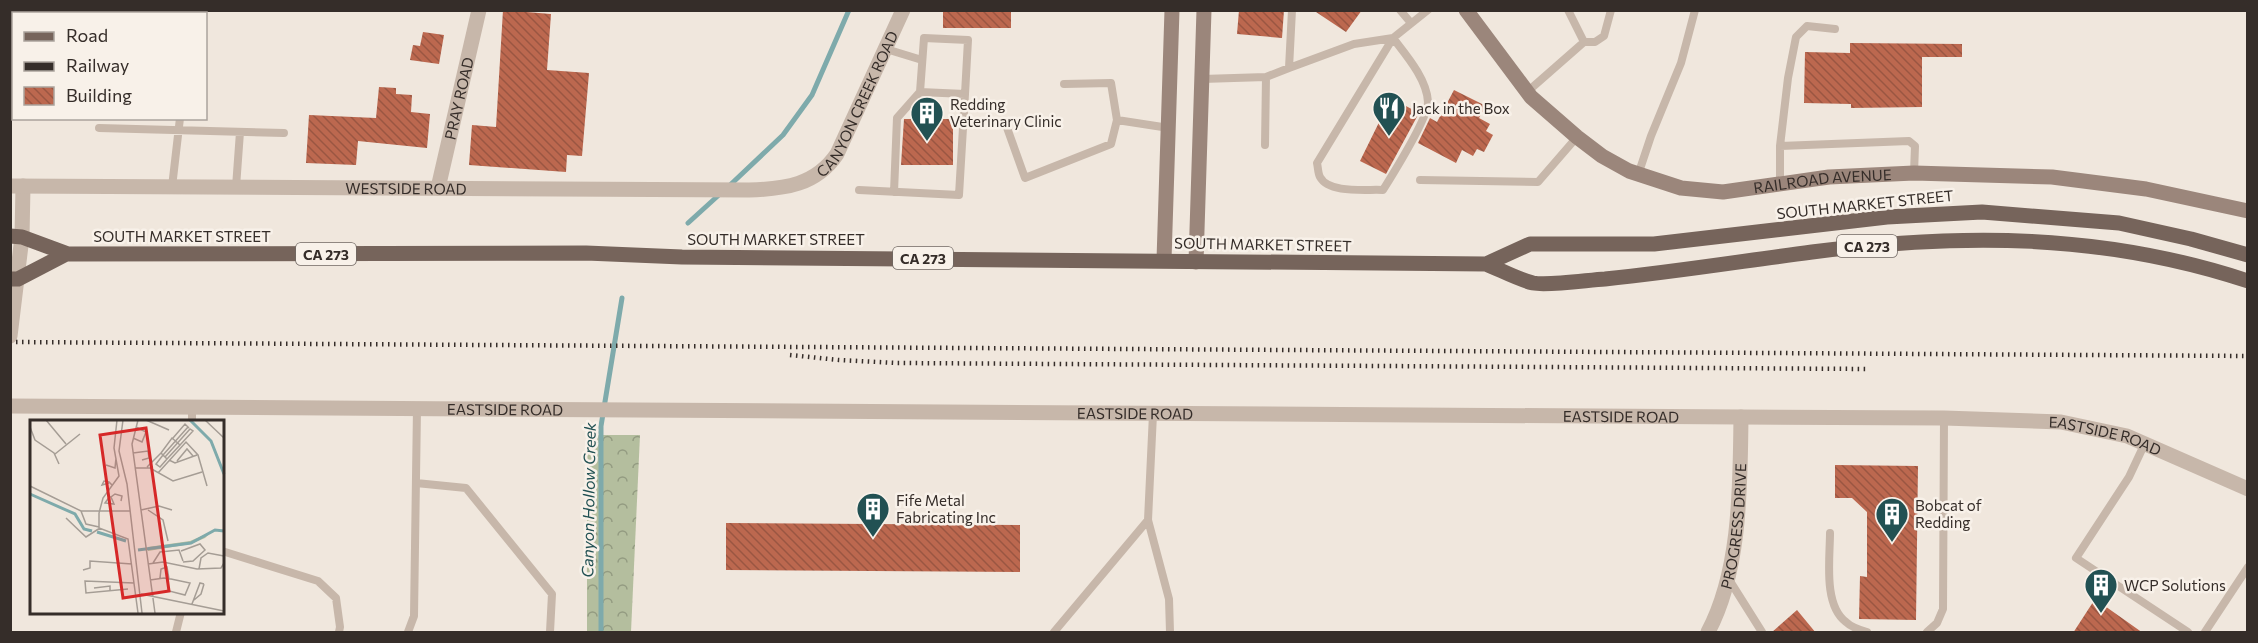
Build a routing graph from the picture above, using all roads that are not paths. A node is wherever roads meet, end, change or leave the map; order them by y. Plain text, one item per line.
1 (479, 10) edge
2 (903, 10) edge
3 (1172, 10) edge
4 (1204, 10) edge
5 (1292, 10) edge
6 (1400, 10) edge
7 (1428, 10) edge
8 (1466, 10) edge
9 (1568, 10) edge
10 (1611, 10) edge
11 (1695, 10) edge
12 (1411, 23) junction
13 (1835, 28) dead end
14 (1393, 38) junction
15 (1584, 42) junction
16 (886, 49) junction
17 (922, 60) junction
18 (1289, 68) junction
19 (1266, 77) junction
20 (1202, 79) junction
21 (1064, 84) dead end
22 (920, 92) junction
23 (1527, 92) junction
24 (965, 94) junction
25 (180, 120) edge
26 (1117, 120) junction
27 (1006, 125) dead end
28 (99, 128) dead end
29 (1169, 128) junction
30 (178, 129) junction
31 (240, 132) junction
32 (284, 134) dead end
33 (1577, 137) junction
34 (1265, 145) dead end
35 (1780, 146) junction
36 (1914, 173) junction
37 (1638, 175) junction
38 (1420, 180) dead end
39 (800, 184) joint
40 (1780, 185) junction
41 (16, 186) edge
42 (172, 187) junction
43 (236, 187) junction
44 (438, 188) junction
45 (859, 190) dead end
46 (894, 192) junction
47 (2247, 211) edge
48 (16, 237) edge
49 (66, 254) junction
50 (2247, 255) edge
51 (1164, 260) junction
52 (1196, 262) junction
53 (1486, 264) junction
54 (14, 279) edge
55 (2247, 281) edge
56 (10, 336) edge
57 (10, 406) edge
58 (417, 408) junction
59 (192, 414) edge
60 (1153, 414) junction
61 (1741, 417) junction
62 (1944, 418) junction
63 (2145, 443) junction
64 (416, 483) junction
65 (2247, 489) edge
66 (1148, 520) junction
67 (1830, 532) dead end
68 (224, 552) edge
69 (2247, 567) edge
70 (1727, 577) junction
71 (181, 613) edge
72 (176, 633) edge
73 (339, 633) edge
74 (408, 633) edge
75 (550, 633) edge
76 (1054, 633) edge
77 (1170, 633) edge
78 (1708, 633) edge
79 (1762, 633) edge
80 (1867, 633) edge
81 (1927, 633) edge
82 (2188, 633) edge
83 (2205, 633) edge

1 - 44 street, PRAY ROAD
2 - 16 street, CANYON CREEK ROAD
3 - 29 main road
4 - 20 main road
5 - 18 lane
6 - 12 lane
7 - 12 lane
8 - 23 main road, RAILROAD AVENUE
9 - 15 lane
10 - 15 lane
11 - 37 lane
12 - 14 lane
13 - 35 lane
14 - 14 lane
14 - 18 lane
15 - 23 lane
16 - 17 lane
16 - 39 street, CANYON CREEK ROAD
17 - 22 lane
17 - 24 lane
18 - 19 lane
19 - 20 lane
19 - 34 lane
20 - 52 main road
21 - 26 lane
22 - 24 lane
22 - 46 lane
23 - 33 main road, RAILROAD AVENUE
24 - 46 lane
25 - 30 lane
26 - 27 lane
26 - 29 lane
28 - 30 lane
29 - 51 main road
30 - 31 lane
30 - 42 lane
31 - 32 lane
31 - 43 lane
33 - 37 main road, RAILROAD AVENUE
33 - 38 lane
35 - 36 lane
35 - 40 lane
36 - 40 main road, RAILROAD AVENUE
36 - 47 main road, RAILROAD AVENUE
37 - 40 main road, RAILROAD AVENUE
39 - 44 street, WESTSIDE ROAD
41 - 42 street, WESTSIDE ROAD
41 - 48 street
42 - 43 street, WESTSIDE ROAD
43 - 44 street, WESTSIDE ROAD
45 - 46 lane
48 - 49 main road, SOUTH MARKET STREET / CA 273
48 - 54 street
49 - 51 main road, SOUTH MARKET STREET / CA 273
49 - 54 main road, SOUTH MARKET STREET / CA 273
50 - 53 main road, SOUTH MARKET STREET / CA 273
51 - 52 main road, SOUTH MARKET STREET / CA 273
52 - 53 main road, SOUTH MARKET STREET / CA 273
53 - 55 main road, SOUTH MARKET STREET / CA 273
54 - 56 street
57 - 59 street, EASTSIDE ROAD
58 - 59 street, EASTSIDE ROAD
58 - 60 street, EASTSIDE ROAD
58 - 64 lane
60 - 61 street, EASTSIDE ROAD
60 - 66 lane
61 - 62 street, EASTSIDE ROAD
61 - 70 street, PROGRESS DRIVE
62 - 63 street, EASTSIDE ROAD
62 - 81 lane
63 - 65 street, EASTSIDE ROAD
63 - 82 lane
64 - 74 lane
64 - 75 lane
66 - 76 lane
66 - 77 lane
67 - 80 lane
68 - 73 lane
69 - 83 lane
70 - 78 street, PROGRESS DRIVE
70 - 79 lane
71 - 72 lane

